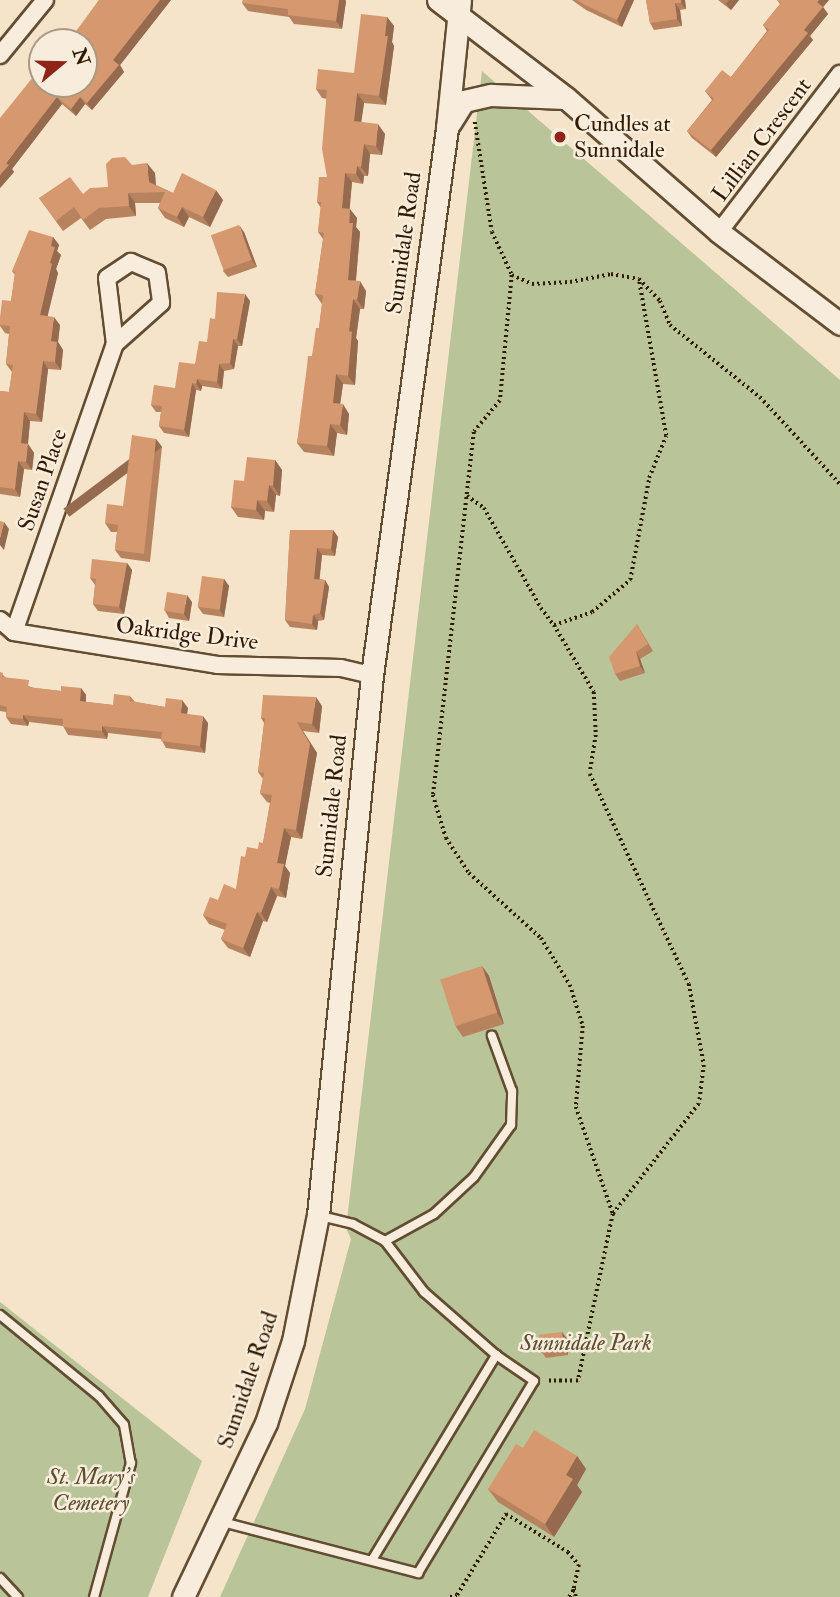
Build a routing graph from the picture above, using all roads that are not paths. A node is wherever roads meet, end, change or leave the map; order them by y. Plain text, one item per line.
1 (45, 0) edge
2 (438, 0) edge
3 (459, 8) edge
4 (0, 55) edge
5 (840, 74) edge
6 (566, 99) junction
7 (446, 128) junction
8 (719, 232) junction
9 (840, 324) edge
10 (115, 344) junction
11 (0, 620) edge
12 (14, 632) junction
13 (372, 675) junction
14 (492, 1036) dead end
15 (318, 1215) junction
16 (385, 1241) junction
17 (0, 1315) edge
18 (496, 1355) junction
19 (222, 1522) junction
20 (372, 1560) junction
21 (0, 1578) edge
22 (18, 1597) edge
23 (94, 1597) edge
24 (183, 1597) edge

1 - 4 street
2 - 3 main road
3 - 6 main road
3 - 7 main road, Sunnidale Road
5 - 8 street, Lillian Crescent
6 - 7 main road
6 - 8 main road
7 - 13 main road, Sunnidale Road
8 - 9 main road
10 - 10 street, Susan Place
10 - 12 street, Susan Place
11 - 12 street
12 - 13 street, Oakridge Drive
13 - 15 main road, Sunnidale Road
14 - 16 lane
15 - 16 lane
15 - 19 main road, Sunnidale Road
16 - 18 lane
17 - 23 lane
18 - 20 lane
18 - 20 lane
19 - 20 lane
19 - 24 main road, Sunnidale Road
21 - 22 lane

